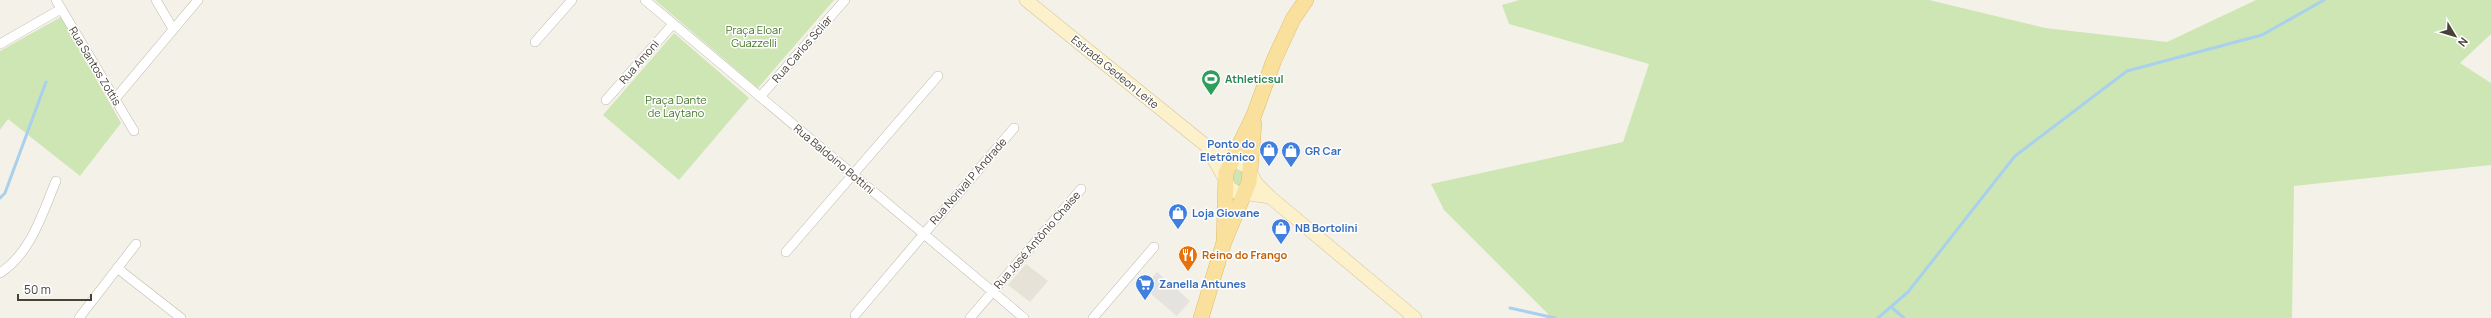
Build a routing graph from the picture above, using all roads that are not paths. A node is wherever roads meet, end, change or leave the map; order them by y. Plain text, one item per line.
1 (56, 0) edge
2 (156, 0) edge
3 (198, 0) edge
4 (572, 0) edge
5 (644, 0) edge
6 (845, 0) edge
7 (1026, 0) edge
8 (1306, 0) edge
9 (61, 9) junction
10 (673, 24) junction
11 (173, 29) junction
12 (535, 42) dead end
13 (0, 44) edge
14 (938, 76) dead end
15 (760, 97) junction
16 (115, 99) junction
17 (606, 100) dead end
18 (1254, 115) junction
19 (1014, 128) dead end
20 (134, 131) dead end
21 (1204, 144) junction
22 (1233, 160) junction
23 (1251, 172) junction
24 (852, 174) junction
25 (56, 181) dead end
26 (1225, 182) junction
27 (1081, 189) dead end
28 (1245, 194) junction
29 (1270, 198) junction
30 (922, 233) junction
31 (1224, 242) junction
32 (136, 244) dead end
33 (1154, 247) dead end
34 (786, 252) dead end
35 (117, 268) junction
36 (0, 274) edge
37 (992, 292) junction
38 (855, 315) dead end
39 (79, 318) edge
40 (181, 318) edge
41 (970, 318) edge
42 (1024, 318) edge
43 (1093, 318) edge
44 (1201, 318) edge
45 (1415, 318) edge

1 - 9 street, Rua Santos Zottis
2 - 11 street
3 - 11 street
4 - 12 street
5 - 10 street, Rua Baldoino Bottini
6 - 15 street, Rua Carlos Scliar
7 - 21 main road, Estrada Gedeon Leite
8 - 18 main road
9 - 13 street
9 - 16 street, Rua Santos Zottis
10 - 15 street, Rua Baldoino Bottini
10 - 17 street, Rua Amoni
11 - 16 street
14 - 24 street
15 - 24 street, Rua Baldoino Bottini
16 - 20 street, Rua Santos Zottis
18 - 22 main road
18 - 23 main road
19 - 30 street, Rua Norival P Andrade
21 - 22 main road, Estrada Gedeon Leite
21 - 26 main road, Estrada Gedeon Leite
22 - 23 main road, Estrada Gedeon Leite
22 - 26 main road
23 - 28 main road
23 - 29 main road, Estrada Gedeon Leite
24 - 30 street, Rua Baldoino Bottini
24 - 34 street
25 - 36 street
26 - 28 main road
26 - 31 main road
27 - 37 street, Rua José Antônio Chaise
28 - 29 main road
28 - 31 main road
29 - 45 main road, Estrada Gedeon Leite
30 - 37 street, Rua Baldoino Bottini
30 - 38 street, Rua Norival P Andrade
31 - 44 main road
32 - 35 street
33 - 43 street
35 - 39 street
35 - 40 street
37 - 41 street, Rua José Antônio Chaise
37 - 42 street, Rua Baldoino Bottini

